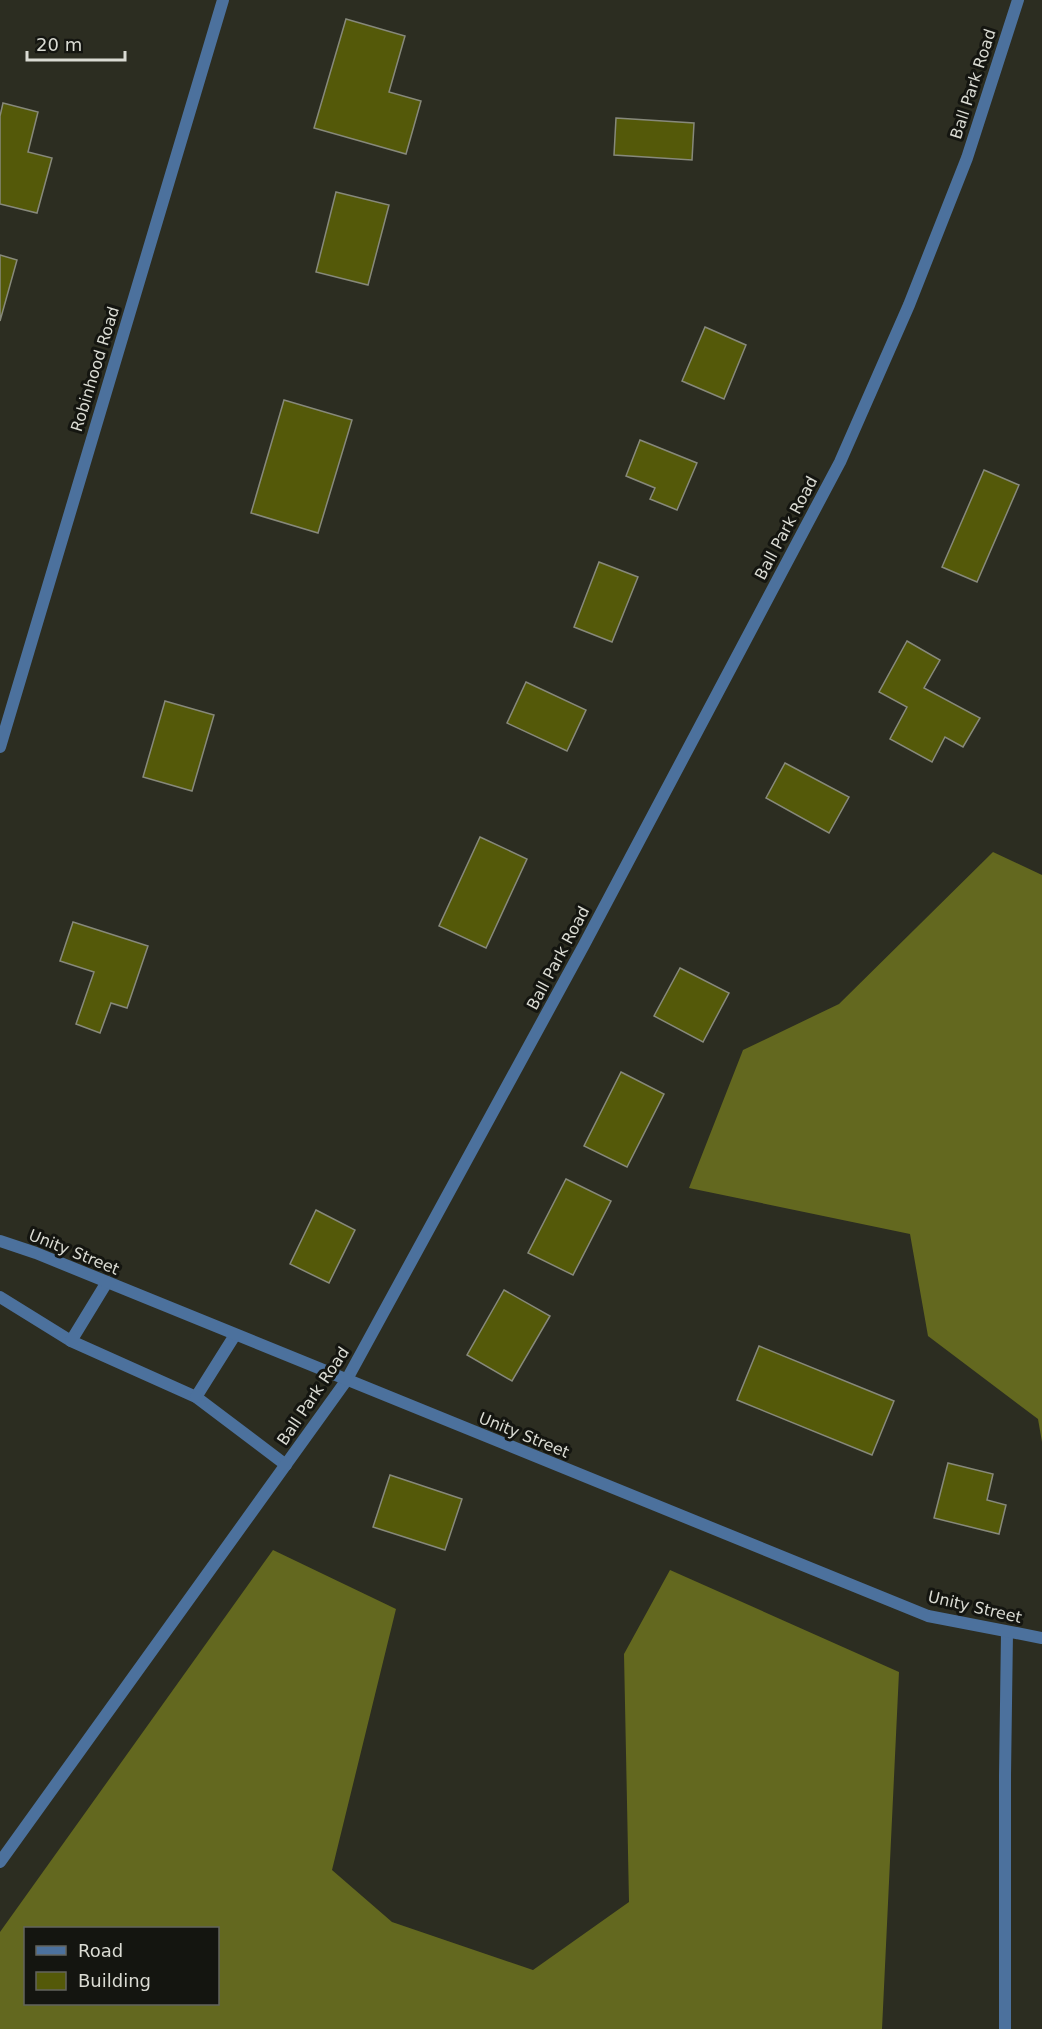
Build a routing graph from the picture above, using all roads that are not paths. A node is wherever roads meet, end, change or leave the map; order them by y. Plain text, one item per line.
1 (223, 0) edge
2 (1018, 0) edge
3 (0, 747) edge
4 (1, 1244) edge
5 (107, 1282) junction
6 (0, 1297) edge
7 (235, 1335) junction
8 (71, 1341) junction
9 (346, 1381) junction
10 (196, 1397) junction
11 (286, 1465) junction
12 (1007, 1632) junction
13 (1042, 1638) edge
14 (0, 1862) edge
15 (1005, 2029) edge

1 - 3 street, Robinhood Road
2 - 9 street, Ball Park Road
4 - 5 street, Unity Street
5 - 7 street, Unity Street
5 - 8 street
6 - 8 street
7 - 9 street, Unity Street
7 - 10 street
8 - 10 street
9 - 11 street, Ball Park Road
9 - 12 street, Unity Street
10 - 11 street
11 - 14 street, Ball Park Road
12 - 13 street, Unity Street
12 - 15 street

